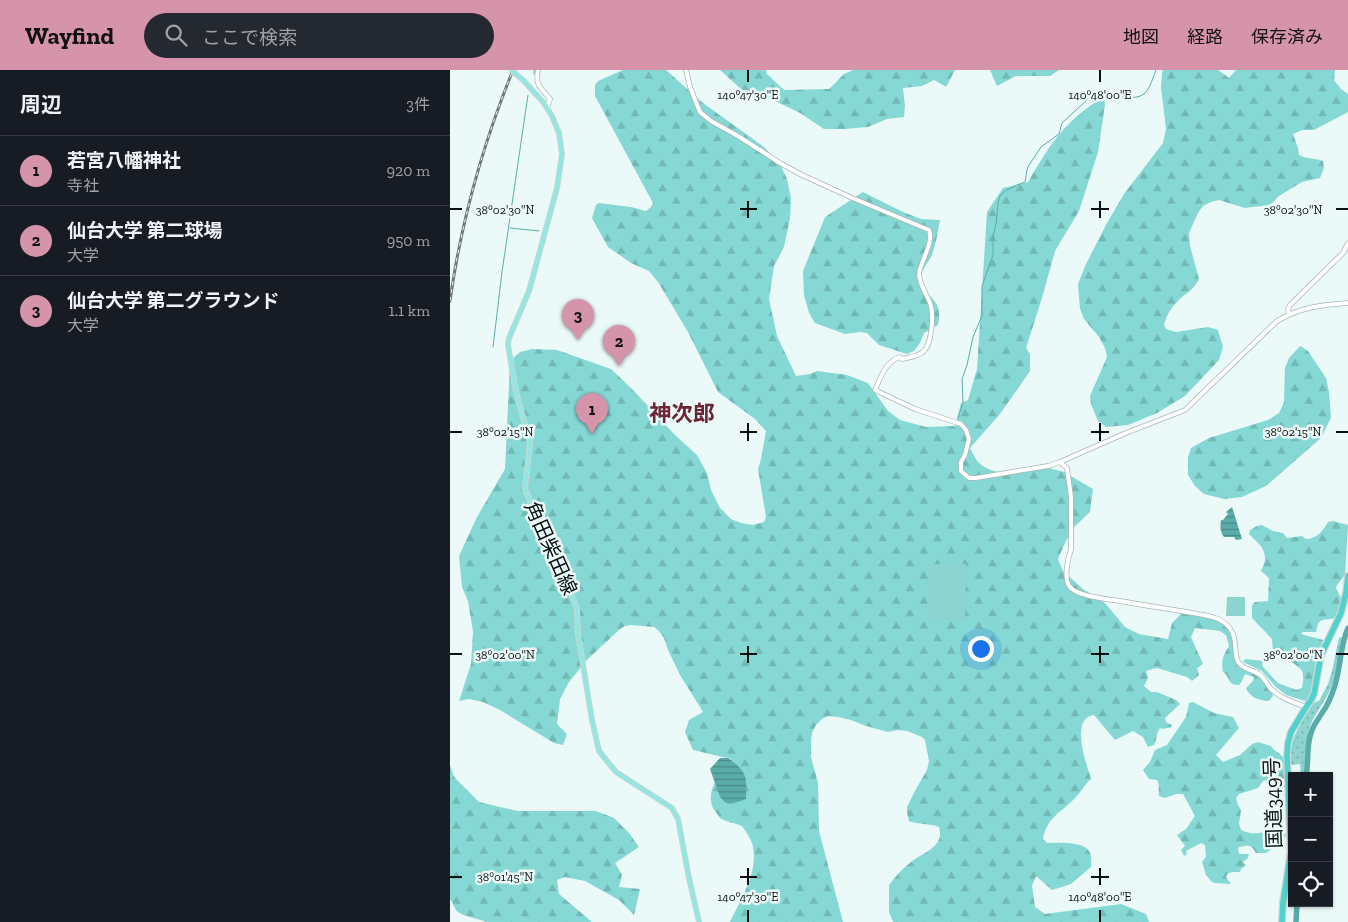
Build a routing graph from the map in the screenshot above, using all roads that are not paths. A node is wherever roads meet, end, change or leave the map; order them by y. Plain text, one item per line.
1 (511, 70) edge
2 (538, 70) edge
3 (686, 70) edge
4 (548, 108) junction
5 (1348, 243) edge
6 (1348, 303) edge
7 (1289, 314) junction
8 (1060, 462) junction
9 (1348, 576) edge
10 (1306, 707) junction
11 (699, 922) edge
12 (1282, 922) edge

1 - 4 main road, 角田柴田線, bridge
2 - 4 street
3 - 8 street
4 - 11 main road, 角田柴田線
5 - 7 street
6 - 7 street
7 - 8 street
8 - 10 street
9 - 10 highway, 国道349号
10 - 12 highway, 国道349号

